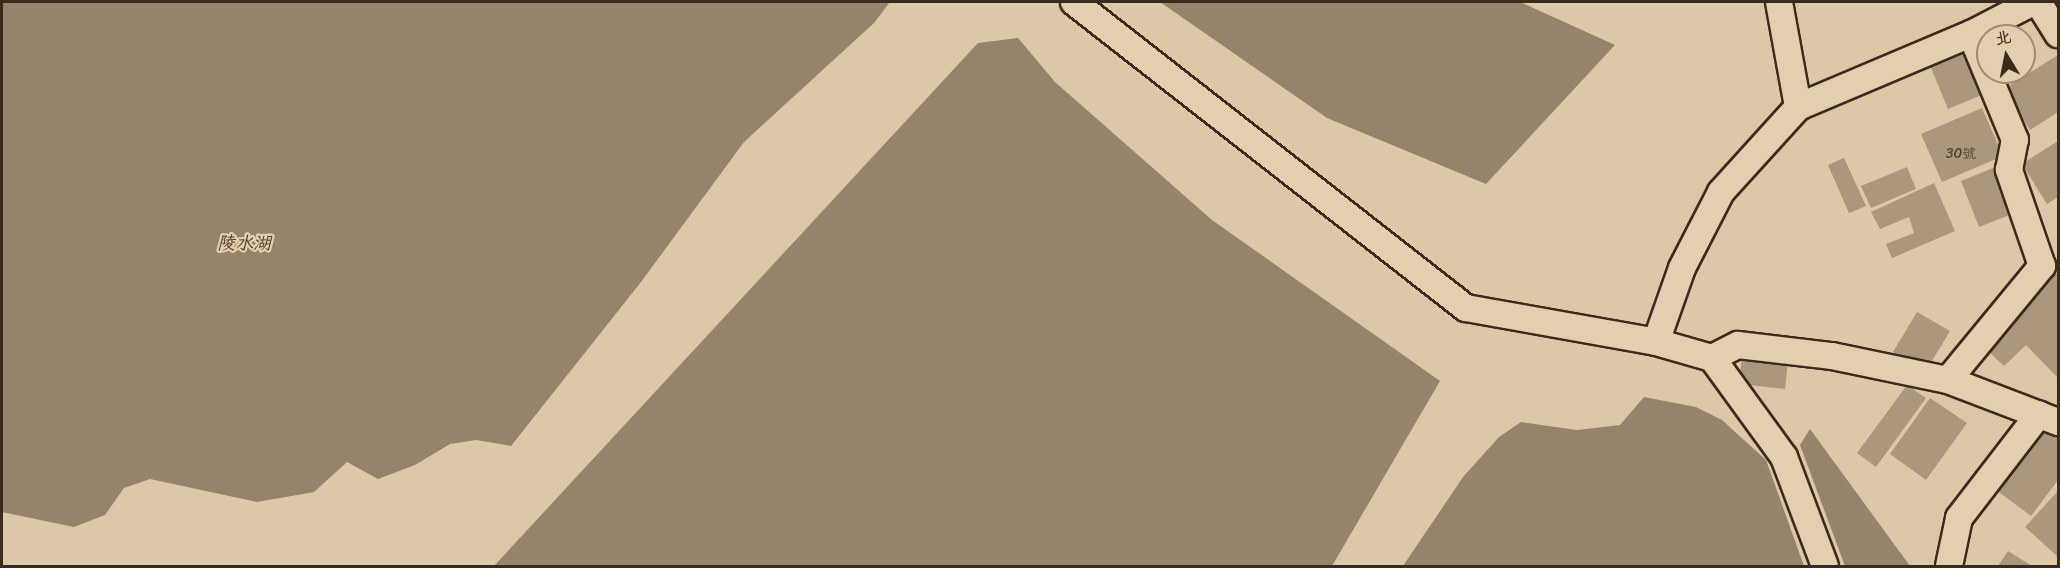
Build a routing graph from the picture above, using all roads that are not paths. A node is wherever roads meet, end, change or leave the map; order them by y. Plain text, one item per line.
1 (1074, 2) edge
2 (1779, 2) edge
3 (2033, 2) edge
4 (2038, 2) edge
5 (1971, 34) junction
6 (2058, 34) edge
7 (1797, 106) junction
8 (2050, 263) edge
9 (1656, 342) junction
10 (1712, 358) junction
11 (1948, 380) junction
12 (2049, 418) edge
13 (1825, 567) edge
14 (1949, 567) edge

1 - 9 street
2 - 7 street
3 - 5 street
4 - 6 street
5 - 7 street
5 - 8 street
7 - 9 street
8 - 11 street
9 - 10 street
10 - 11 street
10 - 13 street
11 - 12 street
12 - 14 street

